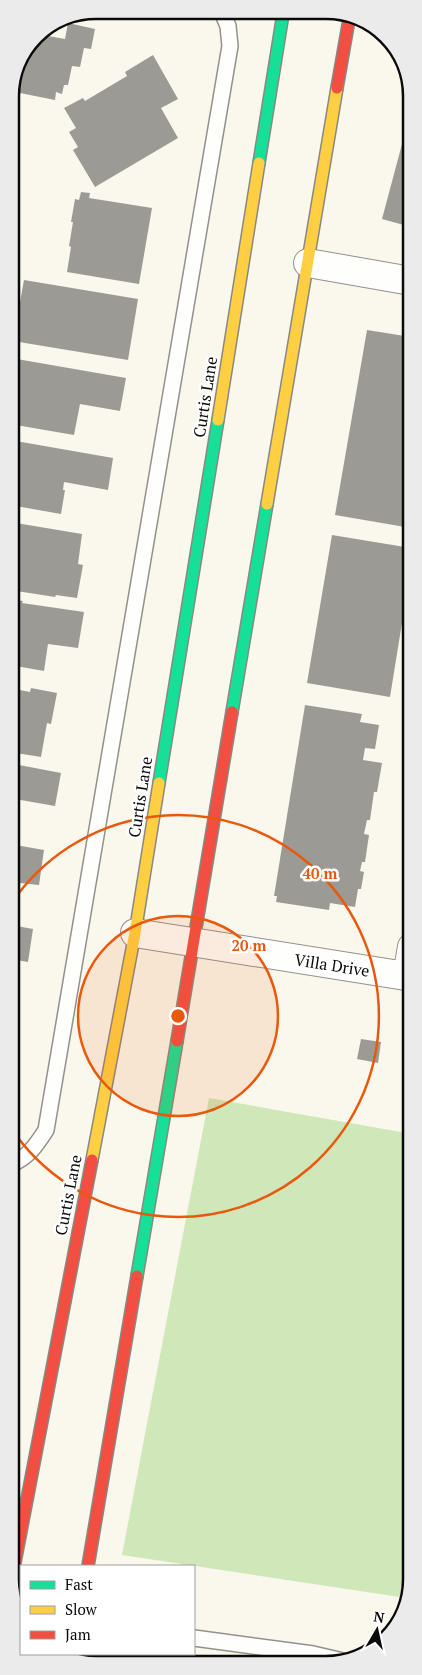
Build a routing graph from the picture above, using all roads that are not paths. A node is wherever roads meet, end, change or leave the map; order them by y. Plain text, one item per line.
1 (225, 19) edge
2 (282, 19) edge
3 (349, 22) edge
4 (308, 264) junction
5 (403, 280) edge
6 (135, 933) junction
7 (193, 942) junction
8 (403, 976) edge
9 (19, 1160) edge
10 (19, 1541) edge
11 (88, 1565) edge
12 (195, 1638) edge
13 (322, 1656) edge

1 - 9 lane
2 - 6 street, Curtis Lane
3 - 4 street
4 - 5 street
4 - 7 street
6 - 7 street, Villa Drive
6 - 10 street, Curtis Lane
7 - 8 street, Villa Drive
7 - 11 street
12 - 13 lane

